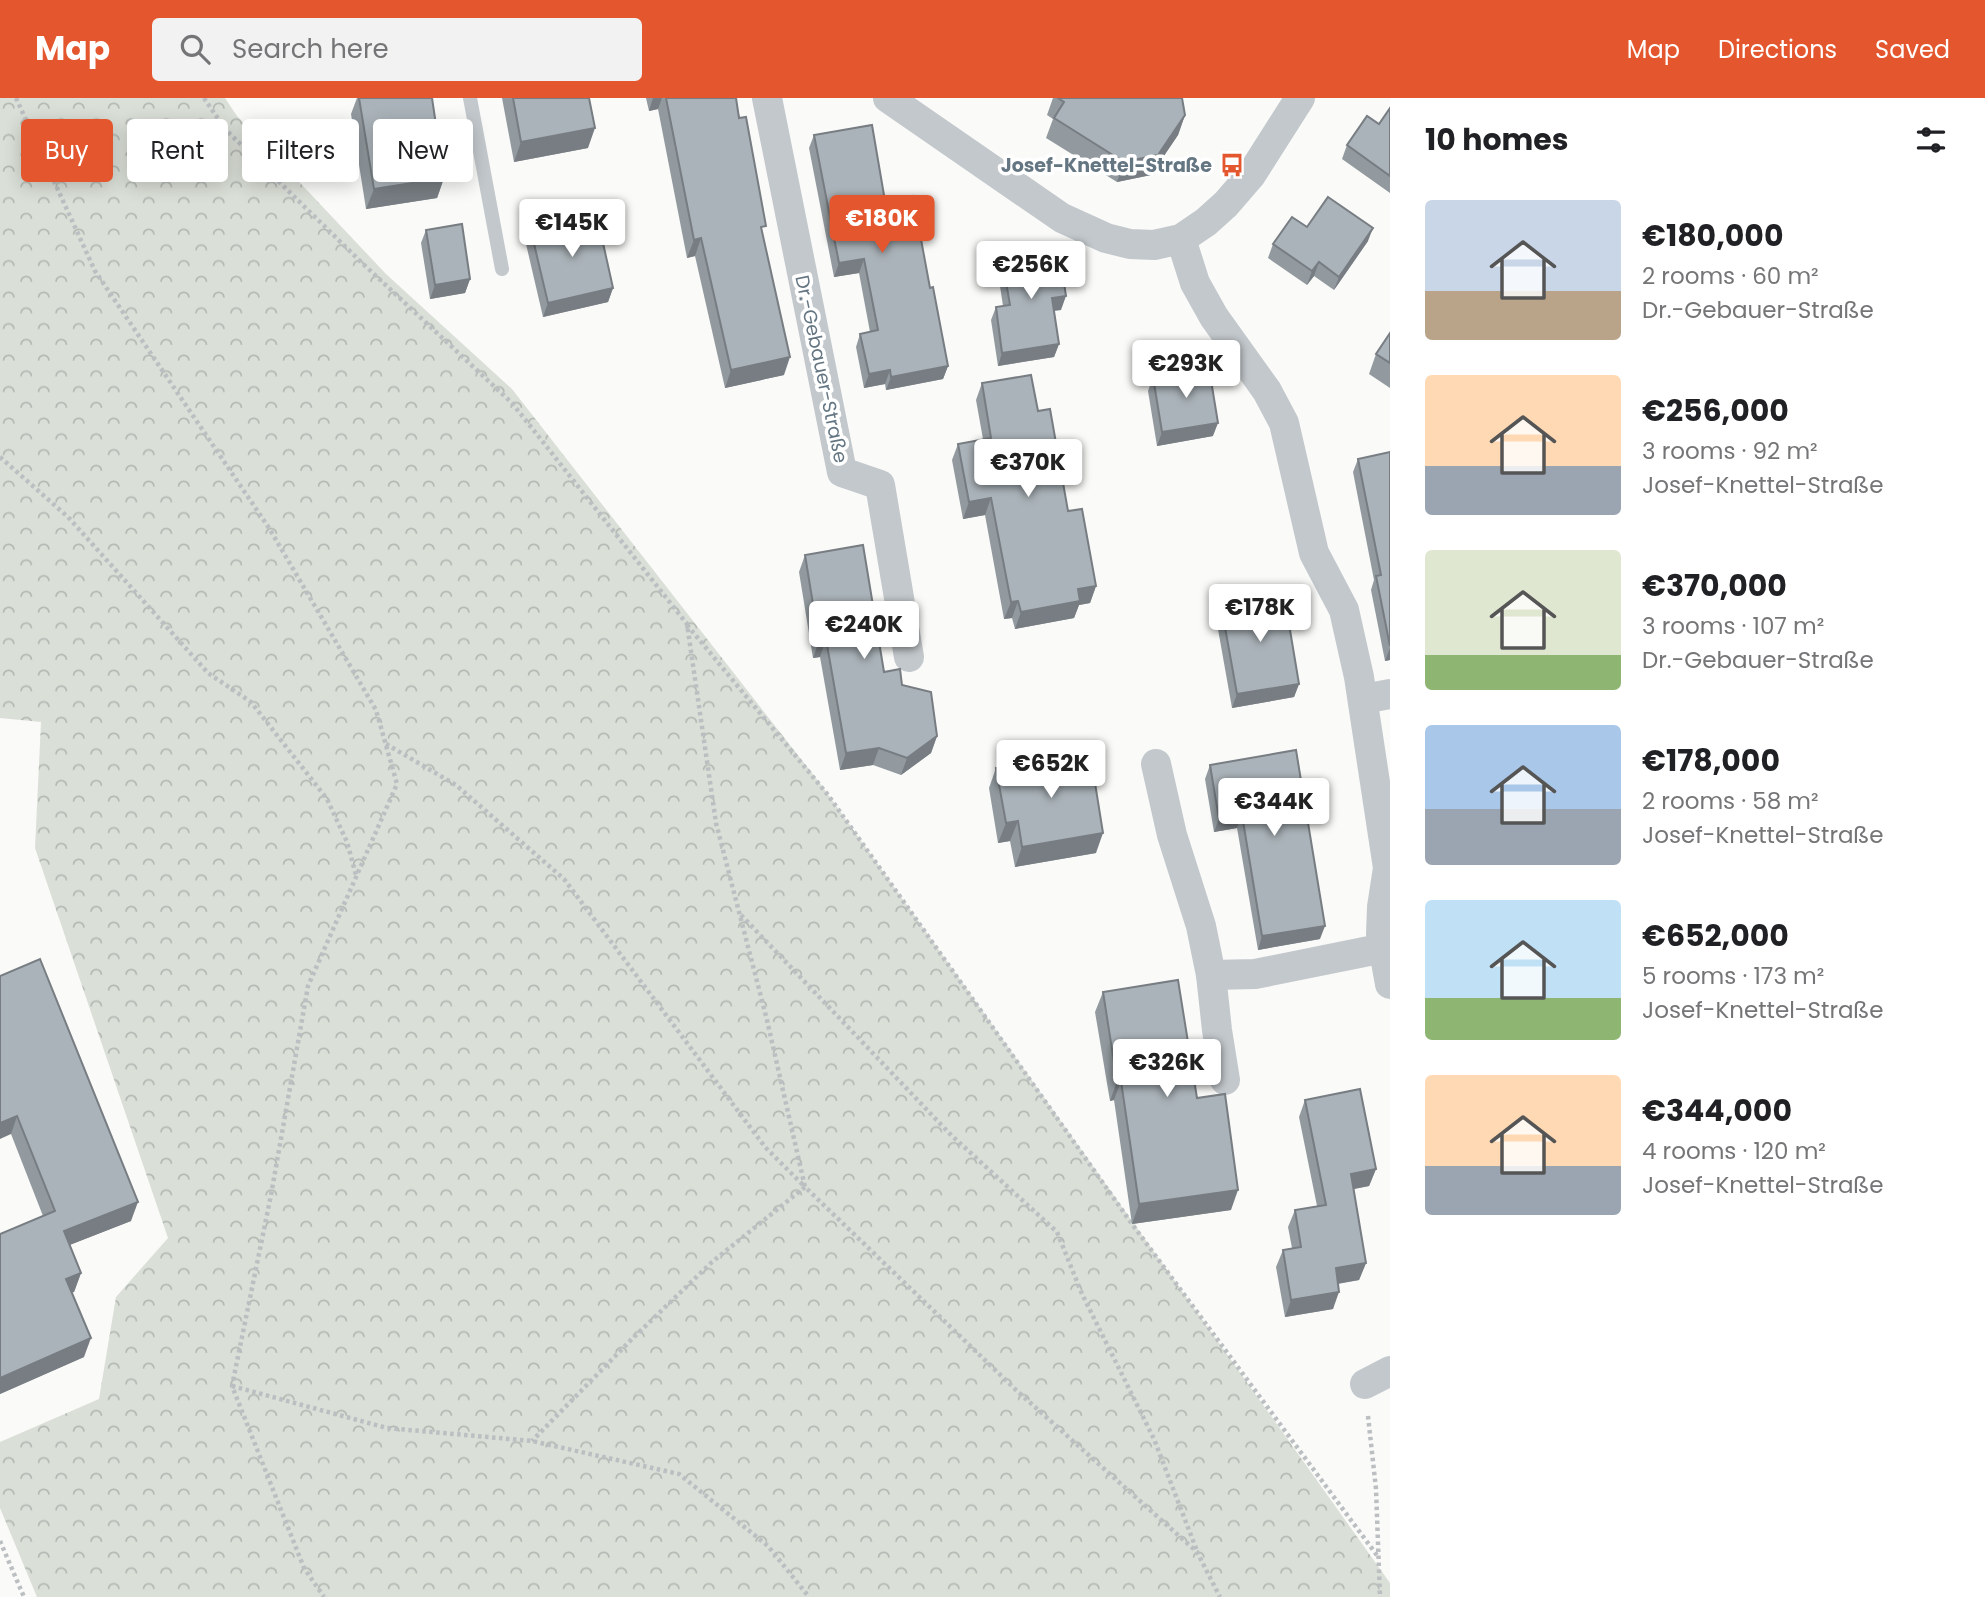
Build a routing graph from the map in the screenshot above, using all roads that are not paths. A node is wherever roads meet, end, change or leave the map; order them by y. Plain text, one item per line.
1 (470, 98) edge
2 (767, 98) edge
3 (888, 98) edge
4 (1300, 98) edge
5 (1181, 239) junction
6 (502, 269) dead end
7 (909, 657) dead end
8 (1376, 697) edge
9 (1156, 764) dead end
10 (1384, 948) junction
11 (1211, 975) junction
12 (1390, 984) edge
13 (1225, 1080) dead end

1 - 6 lane
2 - 7 street, Dr.-Gebauer-Straße
3 - 5 street
4 - 5 street
5 - 8 street
8 - 10 street
9 - 11 street
10 - 11 street
10 - 12 street
11 - 13 street

